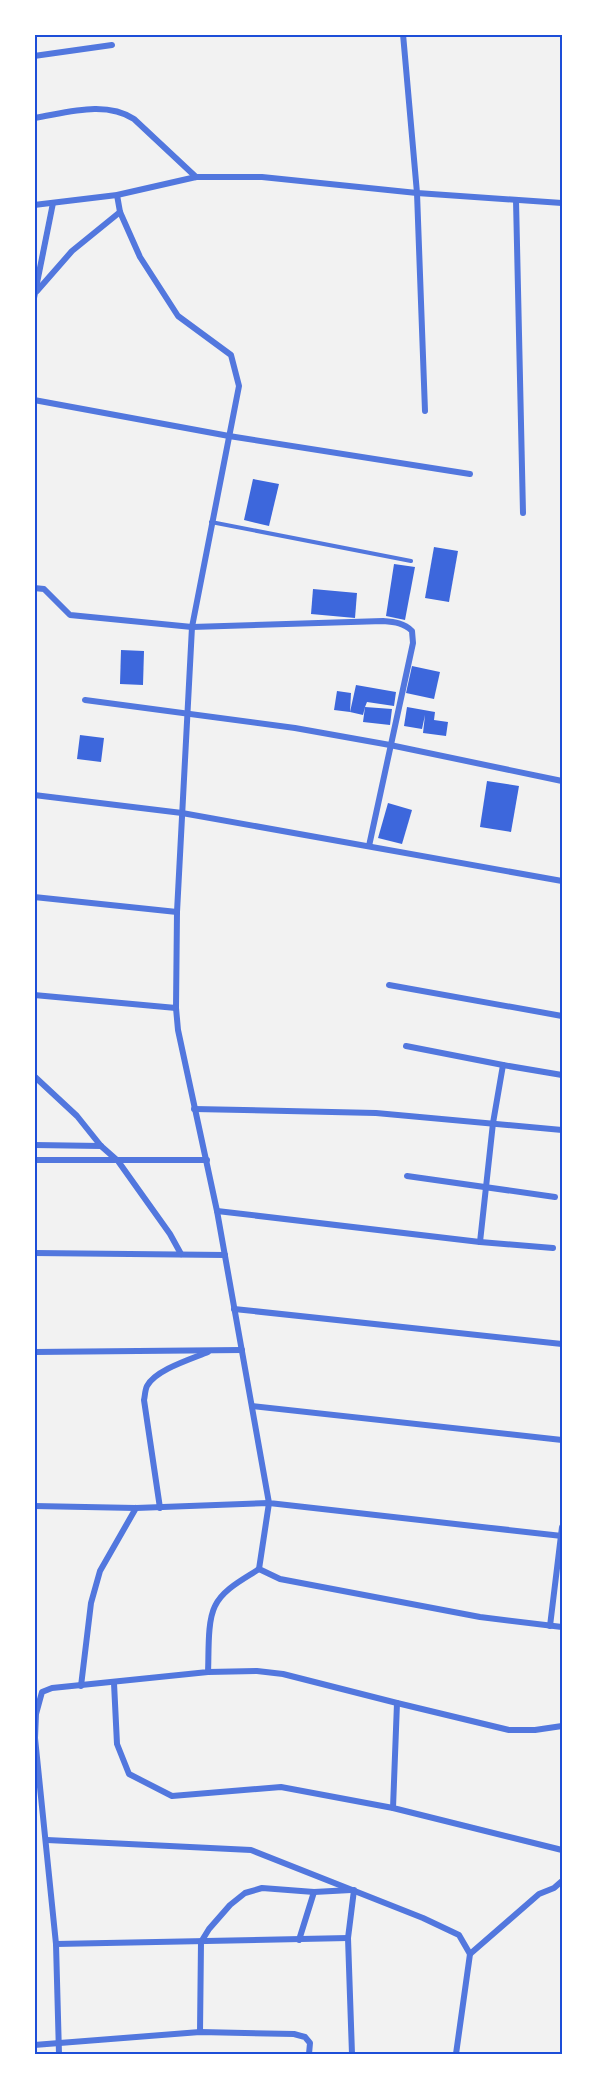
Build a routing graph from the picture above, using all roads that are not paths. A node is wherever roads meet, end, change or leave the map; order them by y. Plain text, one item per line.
1 (403, 34) edge
2 (112, 45) dead end
3 (34, 56) edge
4 (34, 118) edge
5 (196, 177) junction
6 (417, 193) junction
7 (117, 195) junction
8 (516, 200) junction
9 (53, 203) junction
10 (562, 203) edge
11 (34, 205) edge
12 (120, 212) junction
13 (35, 295) edge
14 (34, 400) edge
15 (425, 411) dead end
16 (229, 436) junction
17 (470, 474) dead end
18 (523, 513) dead end
19 (211, 522) junction
20 (411, 561) dead end
21 (34, 588) edge
22 (192, 627) junction
23 (85, 700) dead end
24 (187, 713) junction
25 (390, 745) junction
26 (562, 781) edge
27 (34, 795) edge
28 (182, 813) junction
29 (369, 846) junction
30 (562, 881) edge
31 (34, 897) edge
32 (177, 912) junction
33 (389, 985) dead end
34 (34, 995) edge
35 (176, 1008) junction
36 (562, 1016) edge
37 (406, 1046) dead end
38 (503, 1065) junction
39 (562, 1075) edge
40 (34, 1076) edge
41 (195, 1109) junction
42 (493, 1122) junction
43 (562, 1130) edge
44 (34, 1144) edge
45 (100, 1146) junction
46 (34, 1160) edge
47 (207, 1160) junction
48 (118, 1161) junction
49 (407, 1176) dead end
50 (486, 1186) junction
51 (555, 1197) dead end
52 (217, 1210) junction
53 (480, 1242) junction
54 (553, 1248) dead end
55 (34, 1253) edge
56 (181, 1254) junction
57 (225, 1256) junction
58 (234, 1309) junction
59 (562, 1344) edge
60 (242, 1350) junction
61 (211, 1351) junction
62 (34, 1352) edge
63 (252, 1406) junction
64 (562, 1440) edge
65 (269, 1503) junction
66 (34, 1506) edge
67 (136, 1508) junction
68 (160, 1508) junction
69 (562, 1527) edge
70 (562, 1536) edge
71 (259, 1569) junction
72 (550, 1626) junction
73 (562, 1627) edge
74 (208, 1672) junction
75 (114, 1683) junction
76 (81, 1686) junction
77 (397, 1703) junction
78 (562, 1725) edge
79 (37, 1774) edge
80 (393, 1808) junction
81 (47, 1840) junction
82 (562, 1850) edge
83 (562, 1881) edge
84 (354, 1890) junction
85 (314, 1892) junction
86 (348, 1938) junction
87 (299, 1940) junction
88 (201, 1942) junction
89 (56, 1944) junction
90 (470, 1954) junction
91 (200, 2032) junction
92 (58, 2044) junction
93 (34, 2045) edge
94 (59, 2055) edge
95 (309, 2055) edge
96 (352, 2055) edge
97 (456, 2055) edge

1 - 6 street
2 - 3 street
4 - 5 street
5 - 6 street
5 - 7 street
6 - 8 street
6 - 15 street
7 - 9 street
7 - 12 street
8 - 10 street
8 - 18 street
9 - 11 street
9 - 13 street
12 - 13 street
12 - 16 street
14 - 16 street
16 - 17 street
16 - 19 street
19 - 20 lane
19 - 22 street
21 - 22 street
22 - 24 street
22 - 25 street
23 - 24 street
24 - 25 street
24 - 28 street
25 - 26 street
25 - 29 street
27 - 28 street
28 - 29 street
28 - 32 street
29 - 30 street
31 - 32 street
32 - 35 street
33 - 36 street
34 - 35 street
35 - 41 street
37 - 38 street
38 - 39 street
38 - 42 street
40 - 45 street
41 - 42 street
41 - 47 street
42 - 43 street
42 - 50 street
44 - 45 street
45 - 48 street
46 - 48 street
47 - 48 street
47 - 52 street
48 - 56 street
49 - 50 street
50 - 51 street
50 - 53 street
52 - 53 street
52 - 57 street
53 - 54 street
55 - 56 street
56 - 57 street
57 - 58 street
58 - 59 street
58 - 60 street
60 - 61 street
60 - 63 street
61 - 62 street
61 - 68 street
63 - 64 street
63 - 65 street
65 - 68 street
65 - 70 street
65 - 71 street
66 - 67 street
67 - 68 street
67 - 76 street
69 - 70 street
70 - 72 street
71 - 72 street
71 - 74 street
72 - 73 street
74 - 75 street
74 - 77 street
75 - 76 street
75 - 80 street
76 - 79 street
77 - 78 street
77 - 80 street
79 - 81 street
80 - 82 street
81 - 84 street
81 - 89 street
83 - 90 street
84 - 85 street
84 - 86 street
84 - 90 street
85 - 87 street
85 - 88 street
86 - 87 street
86 - 96 street
87 - 88 street
88 - 89 street
88 - 91 street
89 - 92 street
90 - 97 street
91 - 92 street
91 - 95 street
92 - 93 street
92 - 94 street

